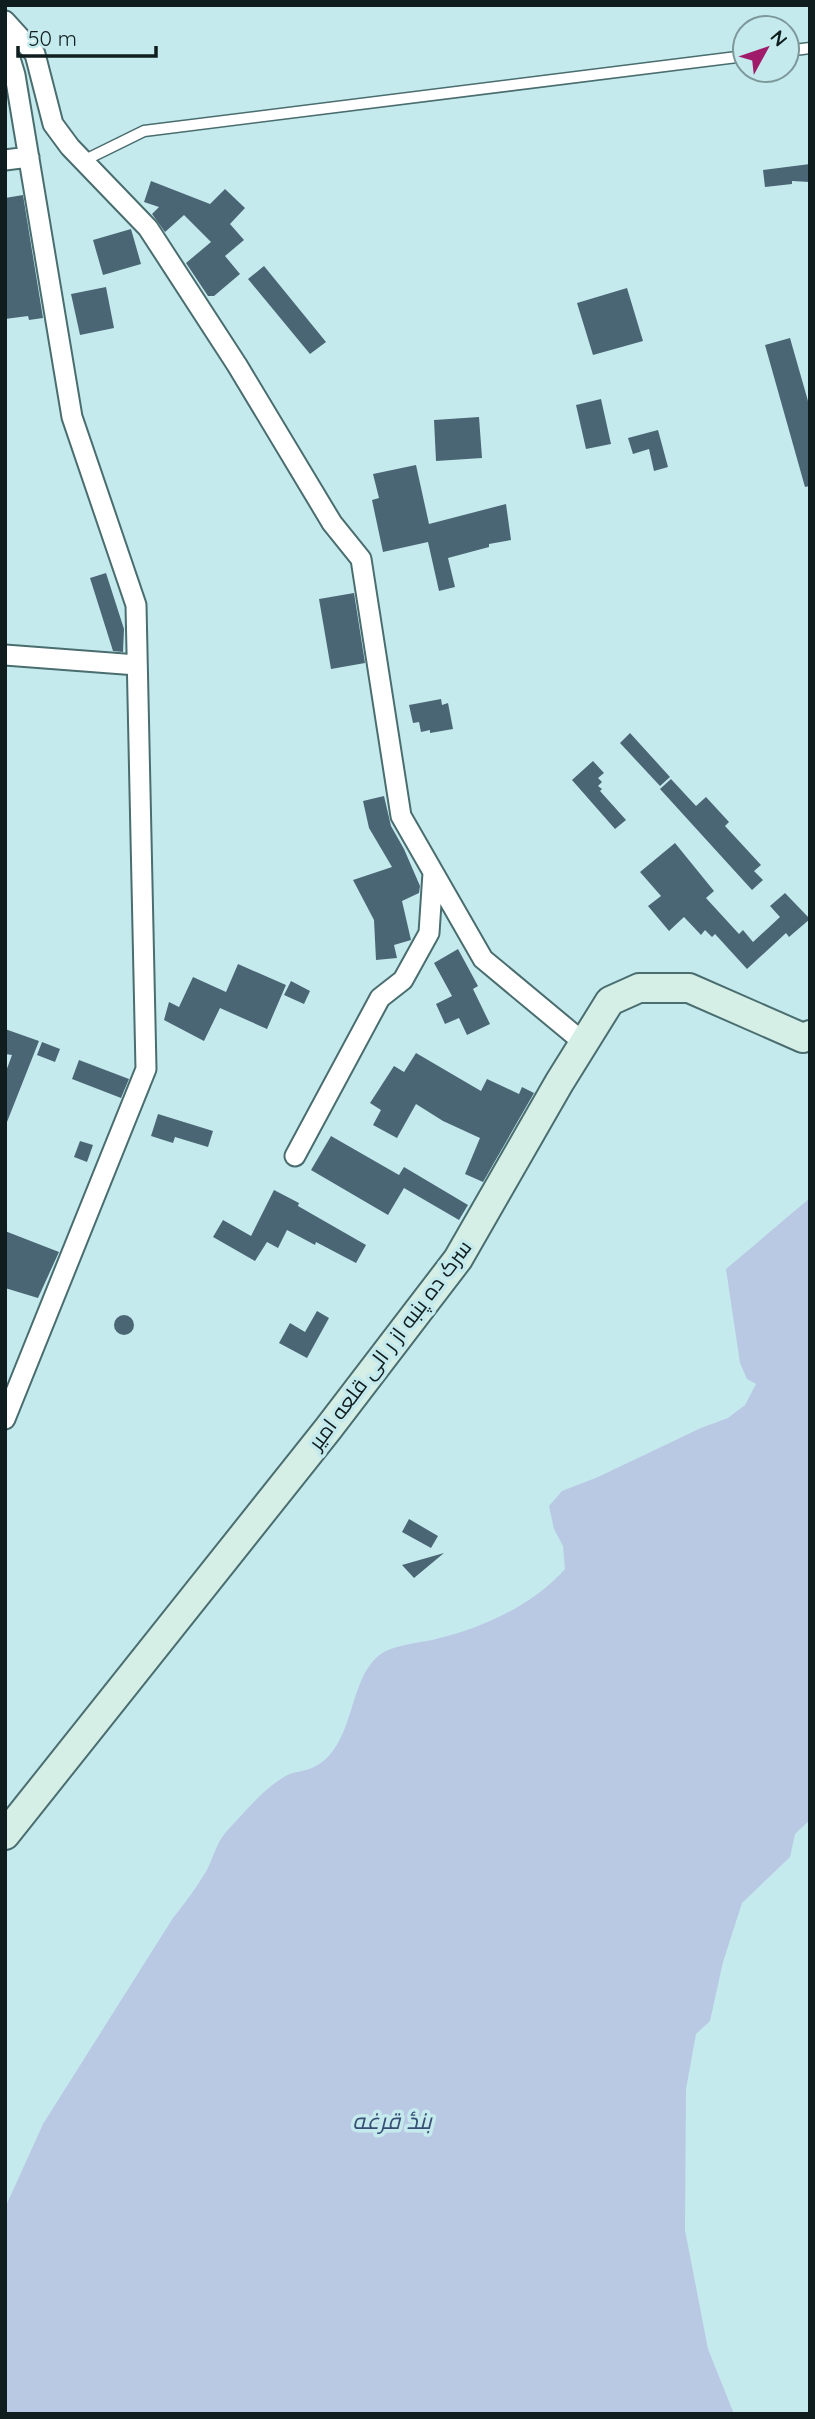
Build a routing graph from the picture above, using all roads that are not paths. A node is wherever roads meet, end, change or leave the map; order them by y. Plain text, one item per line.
1 (5, 21) edge
2 (5, 42) edge
3 (731, 58) edge
4 (29, 157) junction
5 (5, 160) edge
6 (83, 161) junction
7 (5, 655) edge
8 (137, 665) junction
9 (433, 873) junction
10 (810, 1035) edge
11 (584, 1043) junction
12 (295, 1156) dead end
13 (5, 1419) edge
14 (5, 1835) edge

1 - 6 street
2 - 4 street
3 - 6 lane
4 - 5 street
4 - 8 street
6 - 9 street
7 - 8 street
8 - 13 street
9 - 11 street
9 - 12 street
10 - 11 street, سرک ده پنبه از ر الی قلعه امیر
11 - 14 street, سرک ده پنبه از ر الی قلعه امیر

